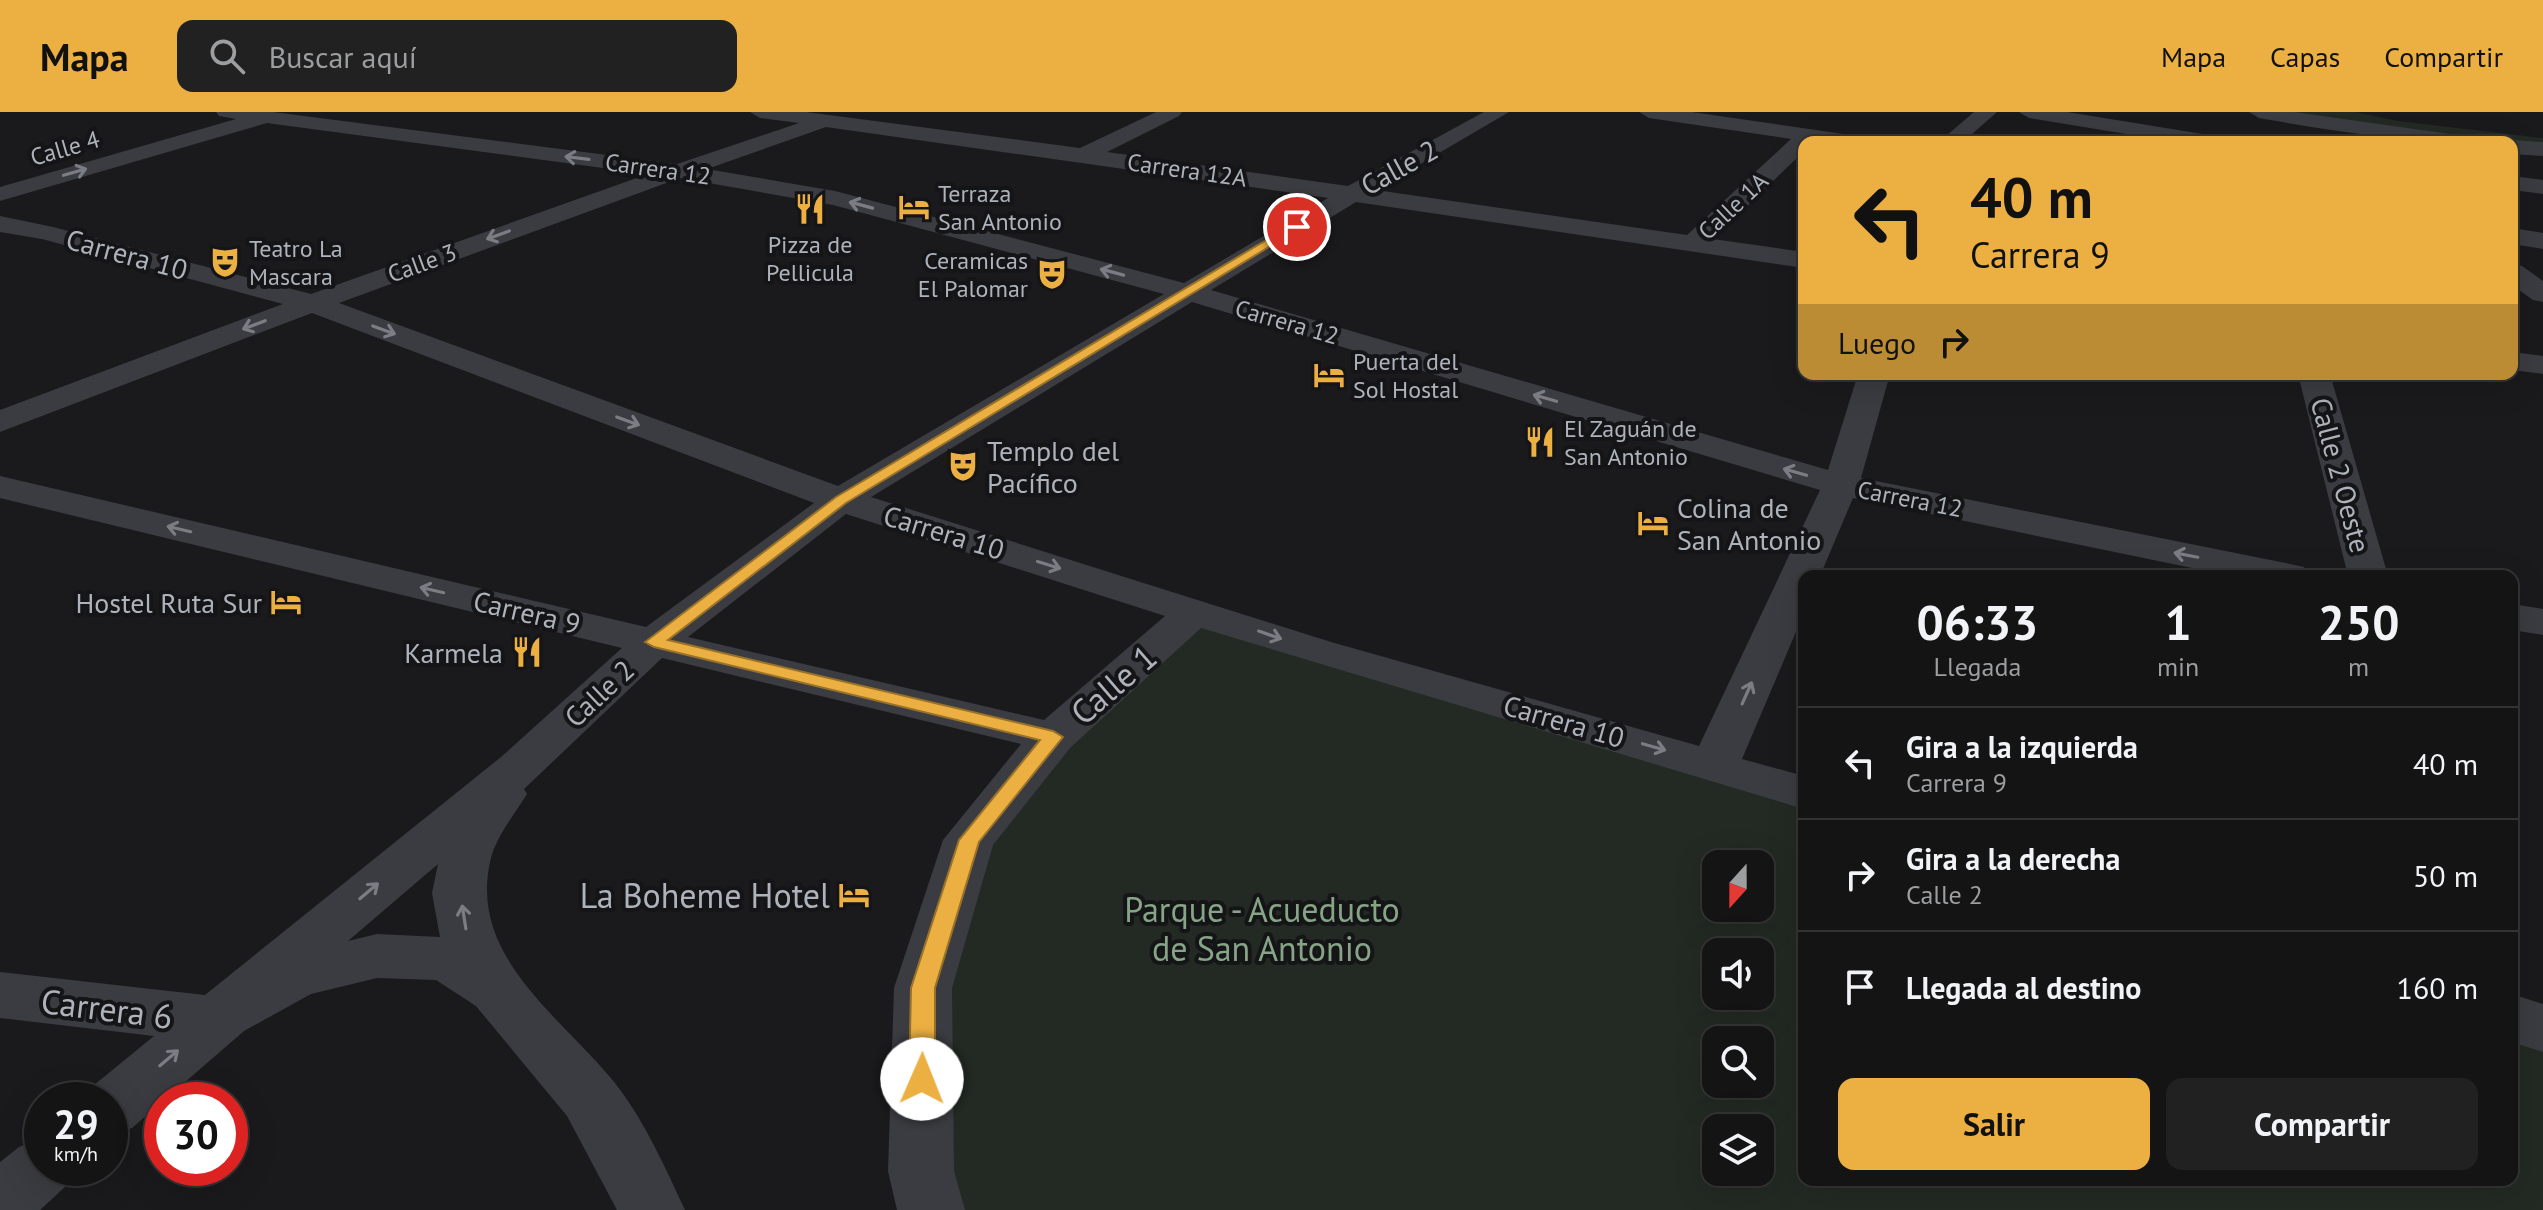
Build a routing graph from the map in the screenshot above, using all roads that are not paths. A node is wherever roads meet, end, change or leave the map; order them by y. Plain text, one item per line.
1 (226, 112) edge
2 (760, 112) edge
3 (1172, 112) edge
4 (1499, 112) edge
5 (1649, 112) edge
6 (1987, 112) edge
7 (2029, 112) edge
8 (2259, 112) edge
9 (274, 115) edge
10 (837, 116) edge
11 (1808, 135) joint
12 (1815, 136) edge
13 (1957, 136) edge
14 (2178, 136) edge
15 (2416, 136) edge
16 (1798, 144) edge
17 (2518, 147) edge
18 (2543, 149) edge
19 (1083, 155) junction
20 (677, 171) junction
21 (2518, 184) edge
22 (2543, 187) edge
23 (0, 194) edge
24 (1352, 194) junction
25 (0, 224) edge
26 (2518, 237) edge
27 (2543, 241) edge
28 (1693, 244) junction
29 (1798, 259) edge
30 (2518, 276) edge
31 (1188, 292) junction
32 (2543, 294) edge
33 (311, 303) junction
34 (2518, 362) edge
35 (2543, 365) edge
36 (1872, 380) edge
37 (2316, 380) edge
38 (0, 422) edge
39 (1841, 485) junction
40 (0, 487) edge
41 (841, 500) junction
42 (1803, 570) edge
43 (2260, 570) edge
44 (2366, 570) edge
45 (1798, 580) edge
46 (1196, 611) junction
47 (2518, 618) edge
48 (2543, 622) edge
49 (654, 642) junction
50 (1053, 737) junction
51 (1715, 764) junction
52 (518, 768) junction
53 (1798, 791) edge
54 (493, 989) junction
55 (0, 995) edge
56 (213, 1020) junction
57 (2518, 1020) edge
58 (2543, 1028) edge
59 (128, 1093) edge
60 (24, 1182) edge
61 (0, 1203) edge
62 (651, 1210) edge
63 (931, 1210) edge

1 - 9 street, Carrera 12
2 - 10 street, Carrera 12A
3 - 19 street
4 - 24 street, Calle 2
5 - 11 street
6 - 13 street
7 - 14 street
8 - 15 street
20 -> 9 street, Carrera 12
23 -> 9 street, Calle 4
10 - 19 street, Carrera 12A
10 - 20 street, Calle 3
11 - 12 street
16 - 28 street, Calle 1A
17 - 18 street
19 - 24 street, Carrera 12A
31 -> 20 street, Carrera 12
20 -> 33 street, Calle 3
21 - 22 street
24 - 28 street, Carrera 12A
24 - 31 street, Calle 2
25 - 33 street, Carrera 10
26 - 27 street
28 - 29 street, Carrera 12A
30 - 32 street
39 -> 31 street, Carrera 12
31 - 41 street, Calle 2
33 -> 38 street, Calle 3
33 -> 41 street, Carrera 10
34 - 35 street
36 - 39 street
37 - 44 street, Calle 2 Oeste
42 -> 39 street
43 -> 39 street, Carrera 12
49 -> 40 street, Carrera 9
41 -> 46 street, Carrera 10
41 - 49 street, Calle 2
51 -> 45 street
46 - 50 street, Calle 1
46 -> 51 street, Carrera 10
47 - 48 street
49 - 50 street, Carrera 9
49 - 52 street, Calle 2
50 - 63 street, Calle 1
51 - 53 street, Carrera 10
54 -> 52 street
56 -> 52 street, Calle 2
54 - 56 street
54 - 62 street
55 - 56 street, Carrera 6
59 -> 56 street, Calle 2
57 - 58 street
60 - 61 street

